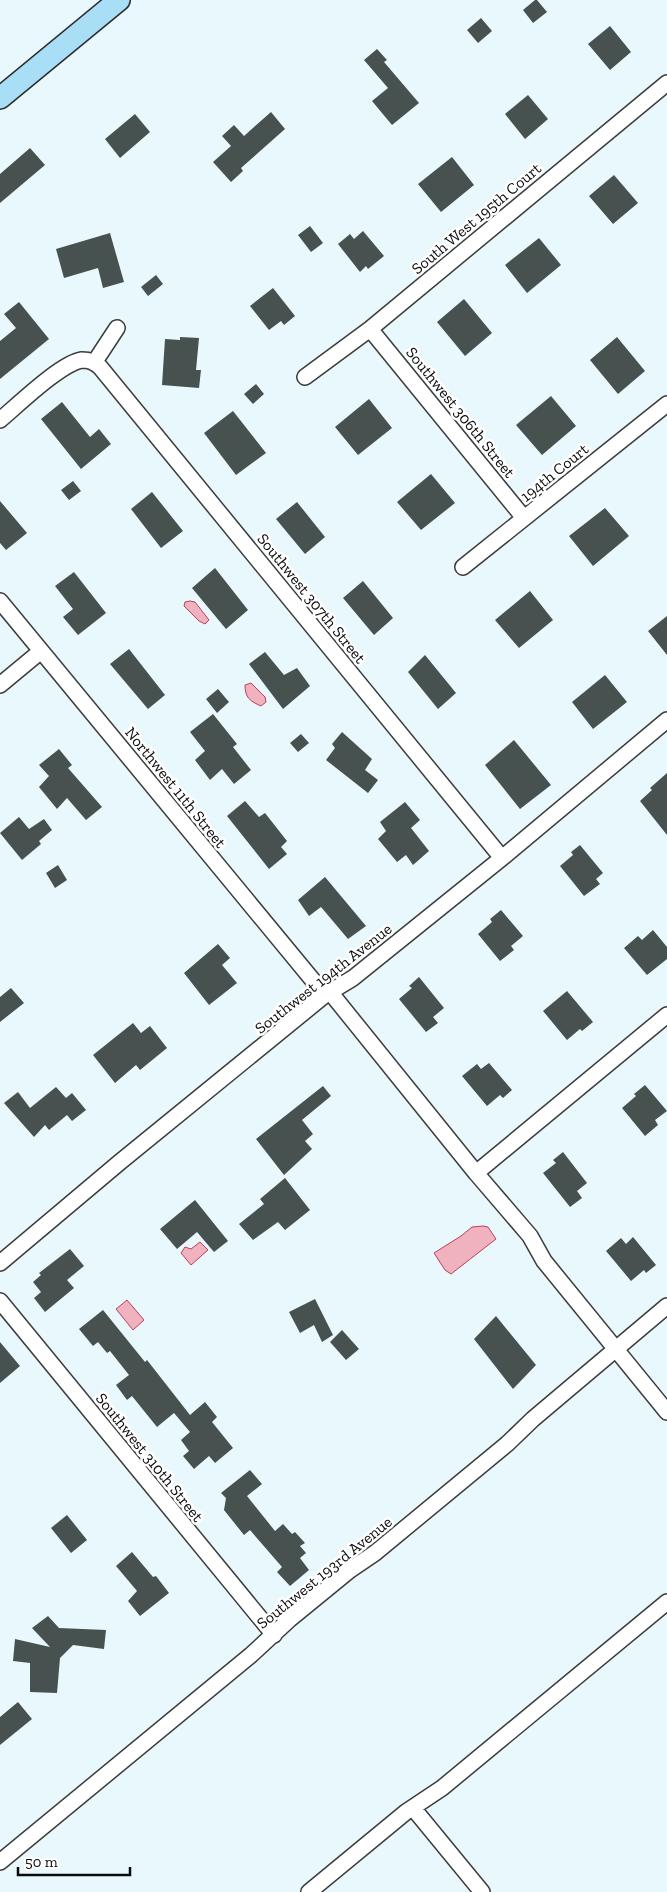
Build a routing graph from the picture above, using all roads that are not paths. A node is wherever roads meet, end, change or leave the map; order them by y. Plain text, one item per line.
1 (119, 0) edge
2 (667, 83) edge
3 (0, 98) edge
4 (117, 328) dead end
5 (370, 329) junction
6 (94, 363) junction
7 (305, 377) dead end
8 (667, 404) edge
9 (0, 420) edge
10 (524, 518) junction
11 (463, 567) dead end
12 (0, 602) edge
13 (41, 651) junction
14 (0, 685) edge
15 (667, 720) edge
16 (502, 858) junction
17 (327, 994) junction
18 (667, 1015) edge
19 (476, 1173) junction
20 (0, 1263) edge
21 (0, 1300) edge
22 (667, 1306) edge
23 (616, 1349) junction
24 (667, 1412) edge
25 (667, 1602) edge
26 (274, 1635) junction
27 (414, 1808) junction
28 (0, 1862) edge
29 (309, 1892) edge
30 (482, 1892) edge

1 - 3 street
2 - 5 street, South West 195th Court
4 - 6 street
5 - 7 street, South West 195th Court
5 - 10 street, Southwest 306th Street
6 - 9 street
6 - 16 street, Southwest 307th Street
8 - 10 street, 194th Court
10 - 11 street, 194th Court
12 - 13 street, Northwest 11th Street
13 - 14 street
13 - 17 street, Northwest 11th Street
15 - 16 street, Southwest 194th Avenue
16 - 17 street, Southwest 194th Avenue
17 - 19 street, Northwest 11th Street
17 - 20 street, Southwest 194th Avenue
18 - 19 street
19 - 23 street, Northwest 11th Street
21 - 26 street, Southwest 310th Street
22 - 23 street, Southwest 193rd Avenue
23 - 24 street, Northwest 11th Street
23 - 26 street, Southwest 193rd Avenue
25 - 27 street
26 - 28 street, Southwest 193rd Avenue
27 - 29 street
27 - 30 street

